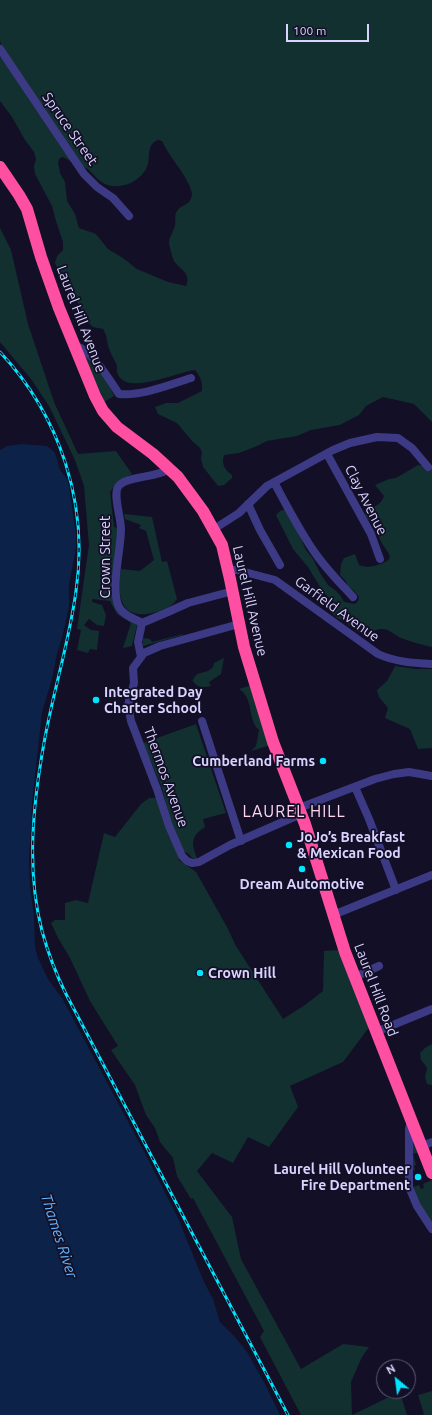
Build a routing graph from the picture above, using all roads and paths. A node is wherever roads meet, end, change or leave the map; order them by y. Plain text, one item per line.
1 (0, 48) edge
2 (0, 168) edge
3 (129, 216) dead end
4 (74, 345) junction
5 (191, 378) dead end
6 (327, 454) junction
7 (428, 466) dead end
8 (169, 469) junction
9 (274, 482) junction
10 (248, 504) junction
11 (214, 528) junction
12 (380, 559) dead end
13 (280, 565) dead end
14 (228, 570) junction
15 (233, 590) junction
16 (353, 597) dead end
17 (142, 623) junction
18 (239, 624) junction
19 (141, 657) junction
20 (432, 664) edge
21 (202, 721) dead end
22 (432, 776) edge
23 (355, 787) junction
24 (300, 811) junction
25 (241, 841) junction
26 (432, 874) edge
27 (396, 890) junction
28 (333, 915) junction
29 (379, 966) dead end
30 (355, 977) junction
31 (432, 1009) edge
32 (376, 1032) junction
33 (411, 1120) junction
34 (427, 1144) edge
35 (432, 1173) edge
36 (432, 1229) edge

1 - 3 street, Spruce Street
2 - 4 highway, Laurel Hill Avenue
4 - 5 street
4 - 8 highway, Laurel Hill Avenue
6 - 7 street
6 - 9 street
6 - 12 street, Clay Avenue
8 - 11 highway, Laurel Hill Avenue
8 - 17 street, Crown Street
9 - 10 street
9 - 16 street
10 - 11 street
10 - 13 street
11 - 14 highway, Laurel Hill Avenue
14 - 15 highway, Laurel Hill Avenue
14 - 20 street, Garfield Avenue
15 - 17 street
15 - 18 highway, Laurel Hill Avenue
17 - 19 street
18 - 19 street
18 - 24 highway, Laurel Hill Avenue
19 - 25 street, Thermos Avenue
21 - 25 street
22 - 23 street, Thermos Avenue
23 - 24 street, Thermos Avenue
23 - 27 street
24 - 25 street, Thermos Avenue
24 - 28 highway, Laurel Hill Road
26 - 27 street
27 - 28 street
28 - 30 highway, Laurel Hill Road
29 - 30 street
30 - 32 highway, Laurel Hill Road
31 - 32 street
32 - 33 highway, Laurel Hill Road
33 - 34 highway, Laurel Hill Road
33 - 36 street
34 - 35 highway, Laurel Hill Road

